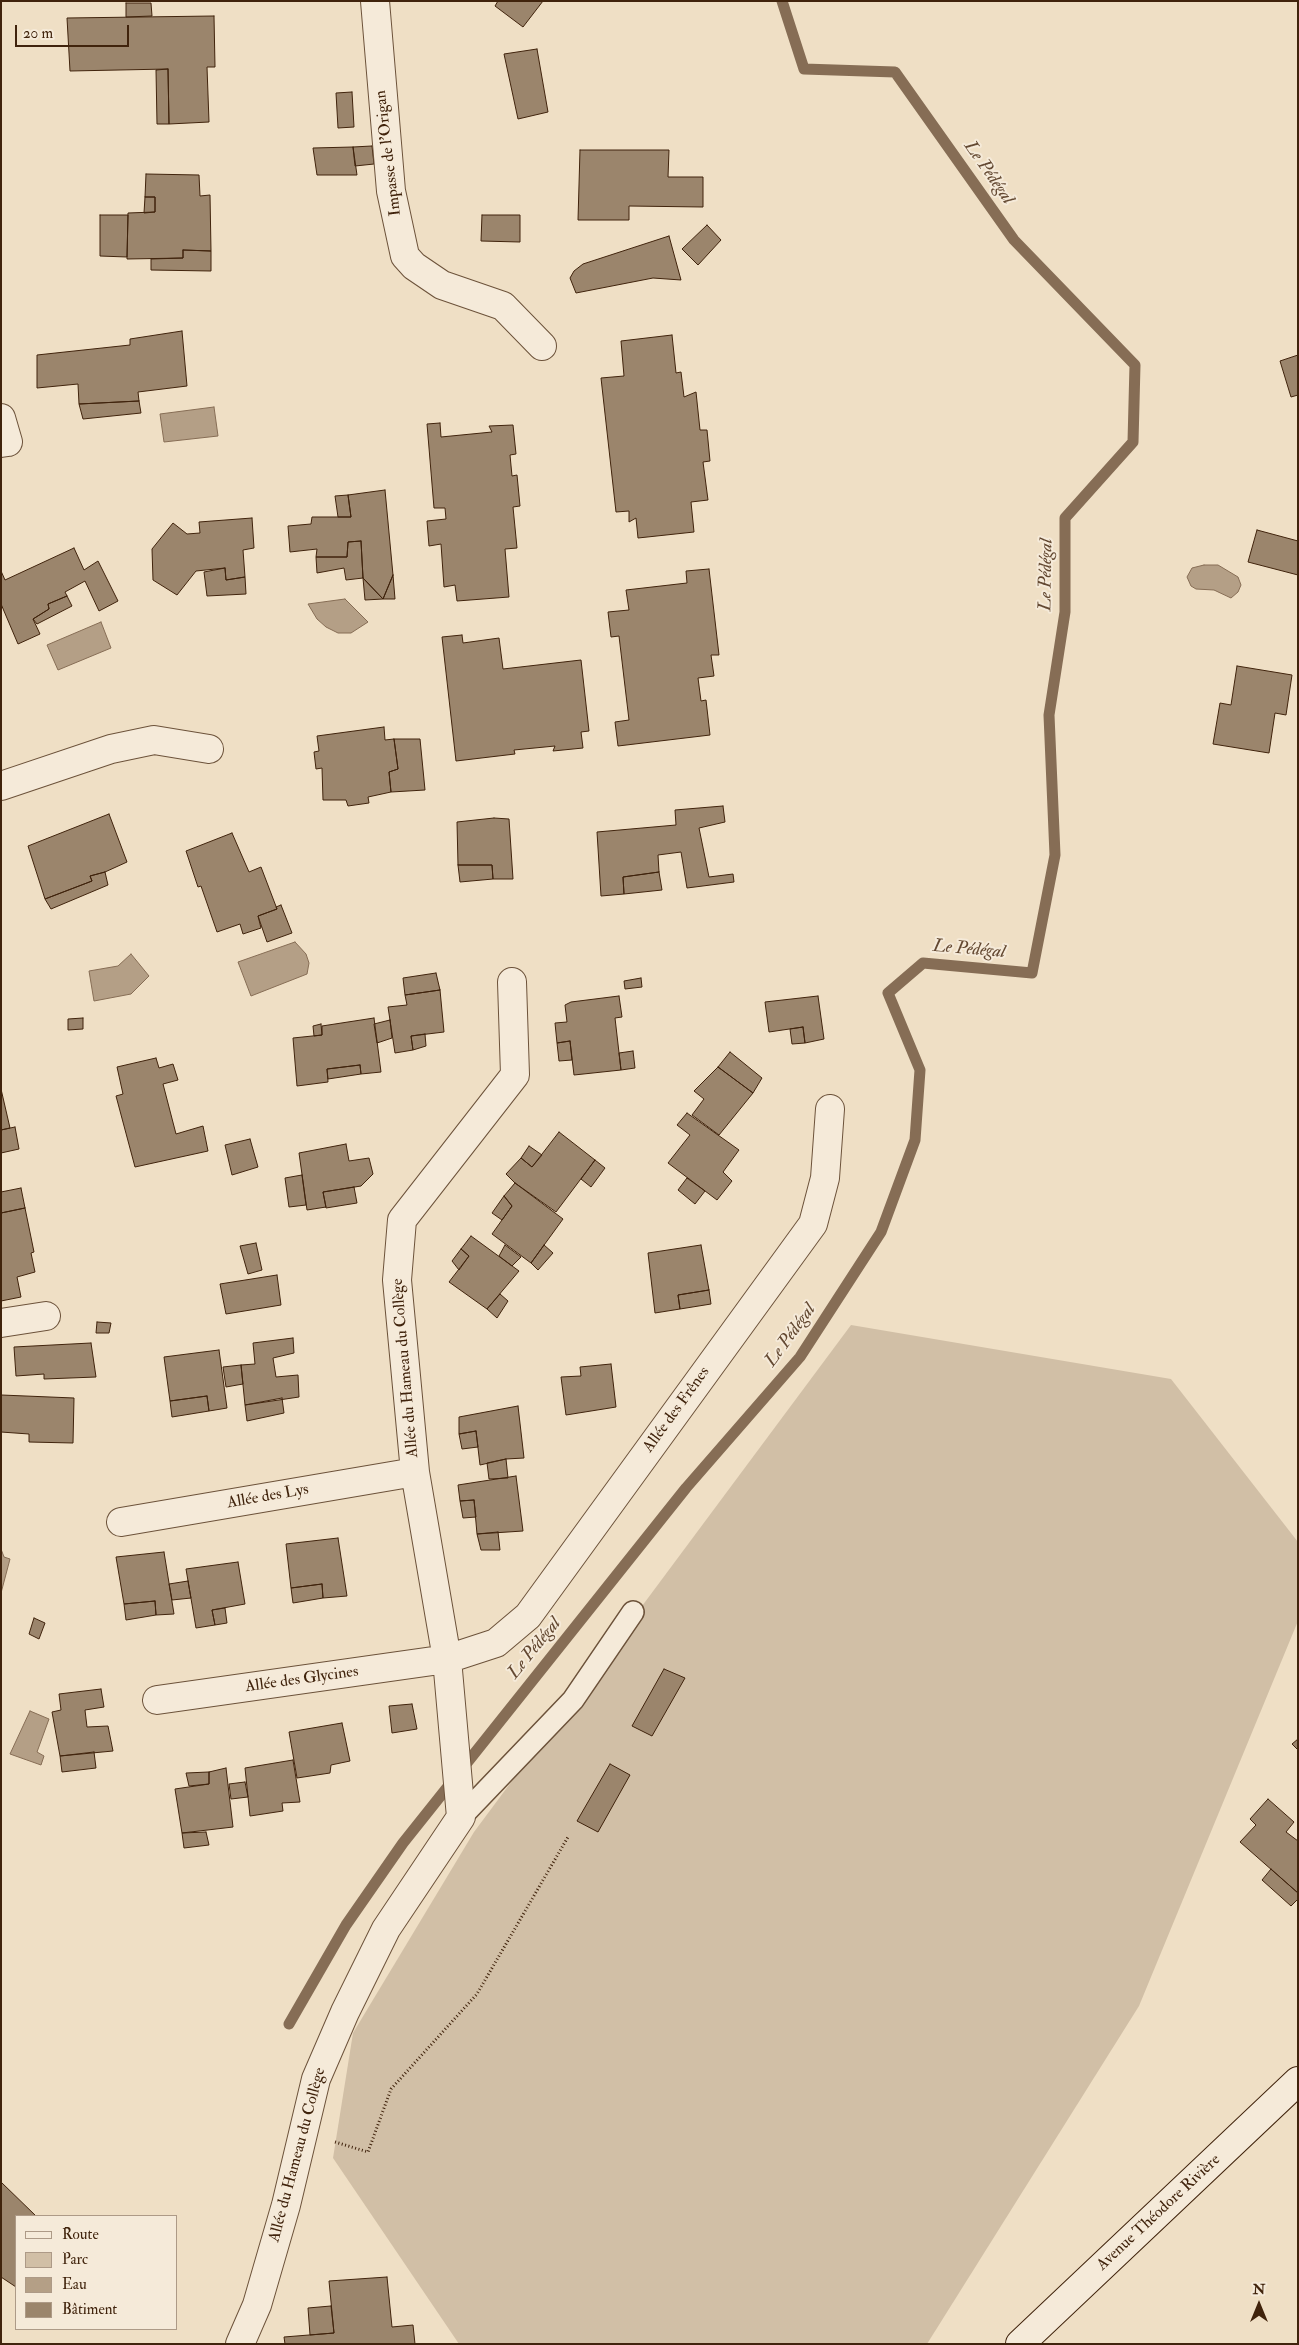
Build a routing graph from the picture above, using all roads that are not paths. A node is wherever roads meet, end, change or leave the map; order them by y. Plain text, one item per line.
1 (375, 1) edge
2 (542, 346) dead end
3 (1, 418) edge
4 (1, 443) edge
5 (208, 749) dead end
6 (1, 786) edge
7 (512, 982) dead end
8 (830, 1109) dead end
9 (46, 1316) dead end
10 (1, 1323) edge
11 (415, 1472) junction
12 (121, 1522) dead end
13 (633, 1612) dead end
14 (447, 1659) junction
15 (157, 1700) dead end
16 (461, 1817) junction
17 (1298, 2081) edge
18 (240, 2344) edge
19 (1020, 2344) edge

1 - 2 street, Impasse de l'Origan
3 - 4 street
5 - 6 street
7 - 11 street, Allée du Hameau du Collège
8 - 14 street, Allée des Frênes
9 - 10 street
11 - 12 street, Allée des Lys
11 - 14 street, Allée du Hameau du Collège
13 - 16 lane
14 - 15 street, Allée des Glycines
14 - 16 street, Allée du Hameau du Collège
16 - 18 street, Allée du Hameau du Collège
17 - 19 street, Avenue Théodore Rivière

